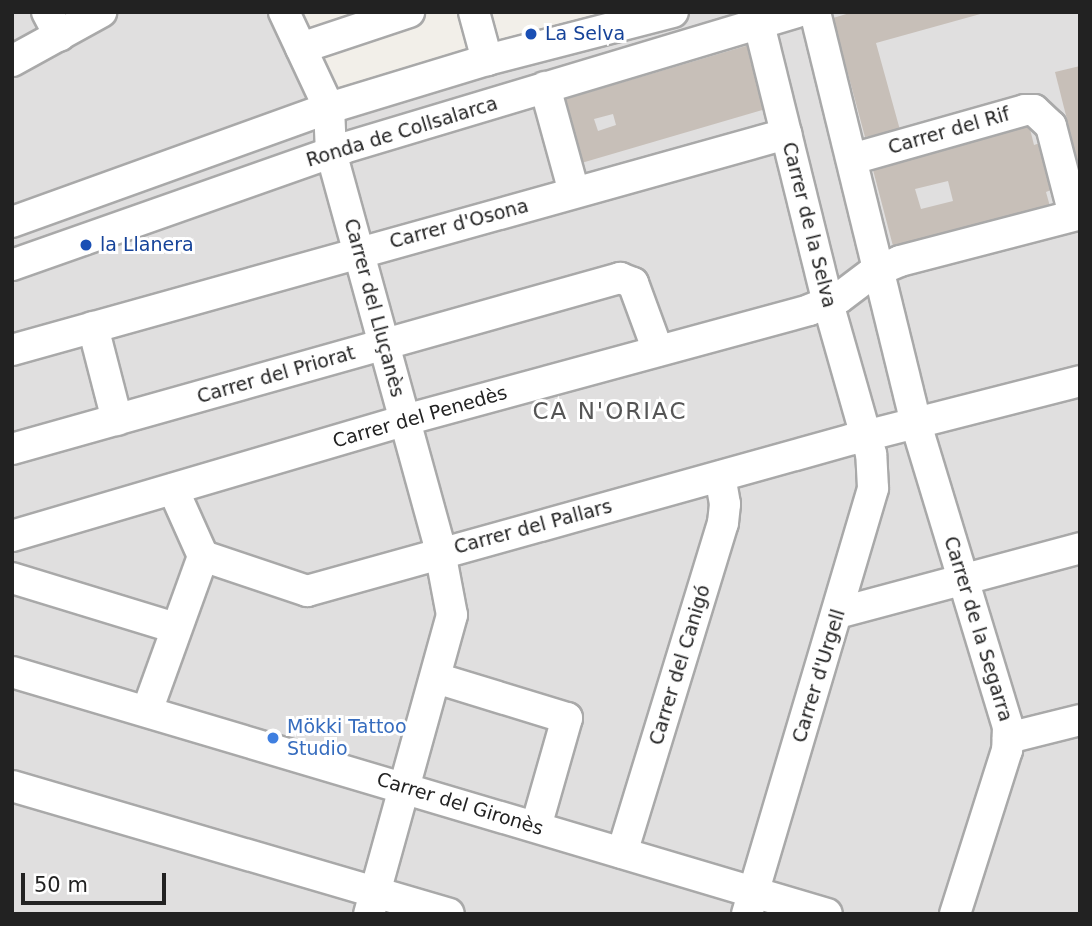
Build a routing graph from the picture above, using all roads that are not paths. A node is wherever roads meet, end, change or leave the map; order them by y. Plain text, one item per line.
1 (101, 12) edge
2 (284, 12) edge
3 (409, 12) edge
4 (474, 12) edge
5 (673, 12) edge
6 (796, 12) edge
7 (816, 12) edge
8 (757, 18) edge
9 (54, 24) edge
10 (301, 48) junction
11 (488, 60) junction
12 (12, 61) edge
13 (545, 87) junction
14 (329, 108) junction
15 (786, 134) junction
16 (331, 152) junction
17 (852, 159) junction
18 (574, 192) junction
19 (1077, 214) edge
20 (12, 222) edge
21 (358, 251) junction
22 (12, 265) edge
23 (878, 270) junction
24 (828, 303) junction
25 (93, 327) junction
26 (384, 344) junction
27 (12, 350) edge
28 (658, 351) junction
29 (1080, 381) edge
30 (117, 420) junction
31 (405, 420) junction
32 (916, 424) junction
33 (866, 437) junction
34 (12, 449) edge
35 (720, 476) junction
36 (173, 489) junction
37 (12, 536) edge
38 (1080, 548) edge
39 (441, 553) junction
40 (203, 556) junction
41 (12, 578) edge
42 (964, 578) junction
43 (838, 613) junction
44 (176, 628) junction
45 (12, 672) edge
46 (436, 678) junction
47 (147, 711) junction
48 (1080, 720) edge
49 (1008, 738) junction
50 (12, 786) edge
51 (404, 788) junction
52 (536, 827) junction
53 (622, 853) junction
54 (372, 902) edge
55 (750, 903) edge
56 (449, 914) edge
57 (827, 914) edge
58 (955, 914) edge

1 - 9 street
2 - 10 street
3 - 10 street
4 - 11 street
5 - 11 street
6 - 8 street, Ronda de Collsalarca
7 - 17 street
8 - 13 street, Ronda de Collsalarca
8 - 15 street, Carrer de la Selva
9 - 12 street
10 - 14 street
11 - 14 street
13 - 16 street, Ronda de Collsalarca
13 - 18 street
14 - 16 street, Carrer del Lluçanès
14 - 20 street
15 - 18 street, Carrer d'Osona
15 - 24 street, Carrer de la Selva
16 - 21 street, Carrer del Lluçanès
16 - 22 street, Ronda de Collsalarca
17 - 19 street, Carrer del Rif
17 - 23 street
18 - 21 street, Carrer d'Osona
19 - 23 street, Carrer del Penedès
21 - 25 street, Carrer d'Osona
21 - 26 street, Carrer del Lluçanès
23 - 24 street, Carrer del Penedès
23 - 32 street
24 - 28 street, Carrer del Penedès
24 - 33 street, Carrer de la Selva
25 - 27 street, Carrer d'Osona
25 - 30 street
26 - 28 street, Carrer del Priorat
26 - 30 street, Carrer del Priorat
26 - 31 street, Carrer del Lluçanès
28 - 31 street, Carrer del Penedès
29 - 32 street, Carrer del Pallars
30 - 34 street, Carrer del Priorat
31 - 36 street, Carrer del Penedès
31 - 39 street, Carrer del Lluçanès
32 - 33 street, Carrer del Pallars
32 - 42 street, Carrer de la Segarra
33 - 35 street, Carrer del Pallars
33 - 43 street, Carrer d'Urgell
35 - 39 street, Carrer del Pallars
35 - 53 street, Carrer del Canigó
36 - 37 street, Carrer del Penedès
36 - 40 street
38 - 42 street
39 - 40 street, Carrer del Pallars
39 - 46 street, Carrer del Lluçanès
40 - 44 street
41 - 44 street
42 - 43 street
42 - 49 street, Carrer de la Segarra
43 - 55 street, Carrer d'Urgell
44 - 47 street
45 - 47 street, Carrer del Gironès
46 - 51 street, Carrer del Lluçanès
46 - 52 street
47 - 51 street, Carrer del Gironès
48 - 49 street
49 - 58 street, Carrer de la Segarra
50 - 54 street
51 - 52 street, Carrer del Gironès
51 - 54 street, Carrer del Lluçanès
52 - 53 street, Carrer del Gironès
53 - 55 street, Carrer del Gironès
54 - 56 street
55 - 57 street, Carrer del Gironès

